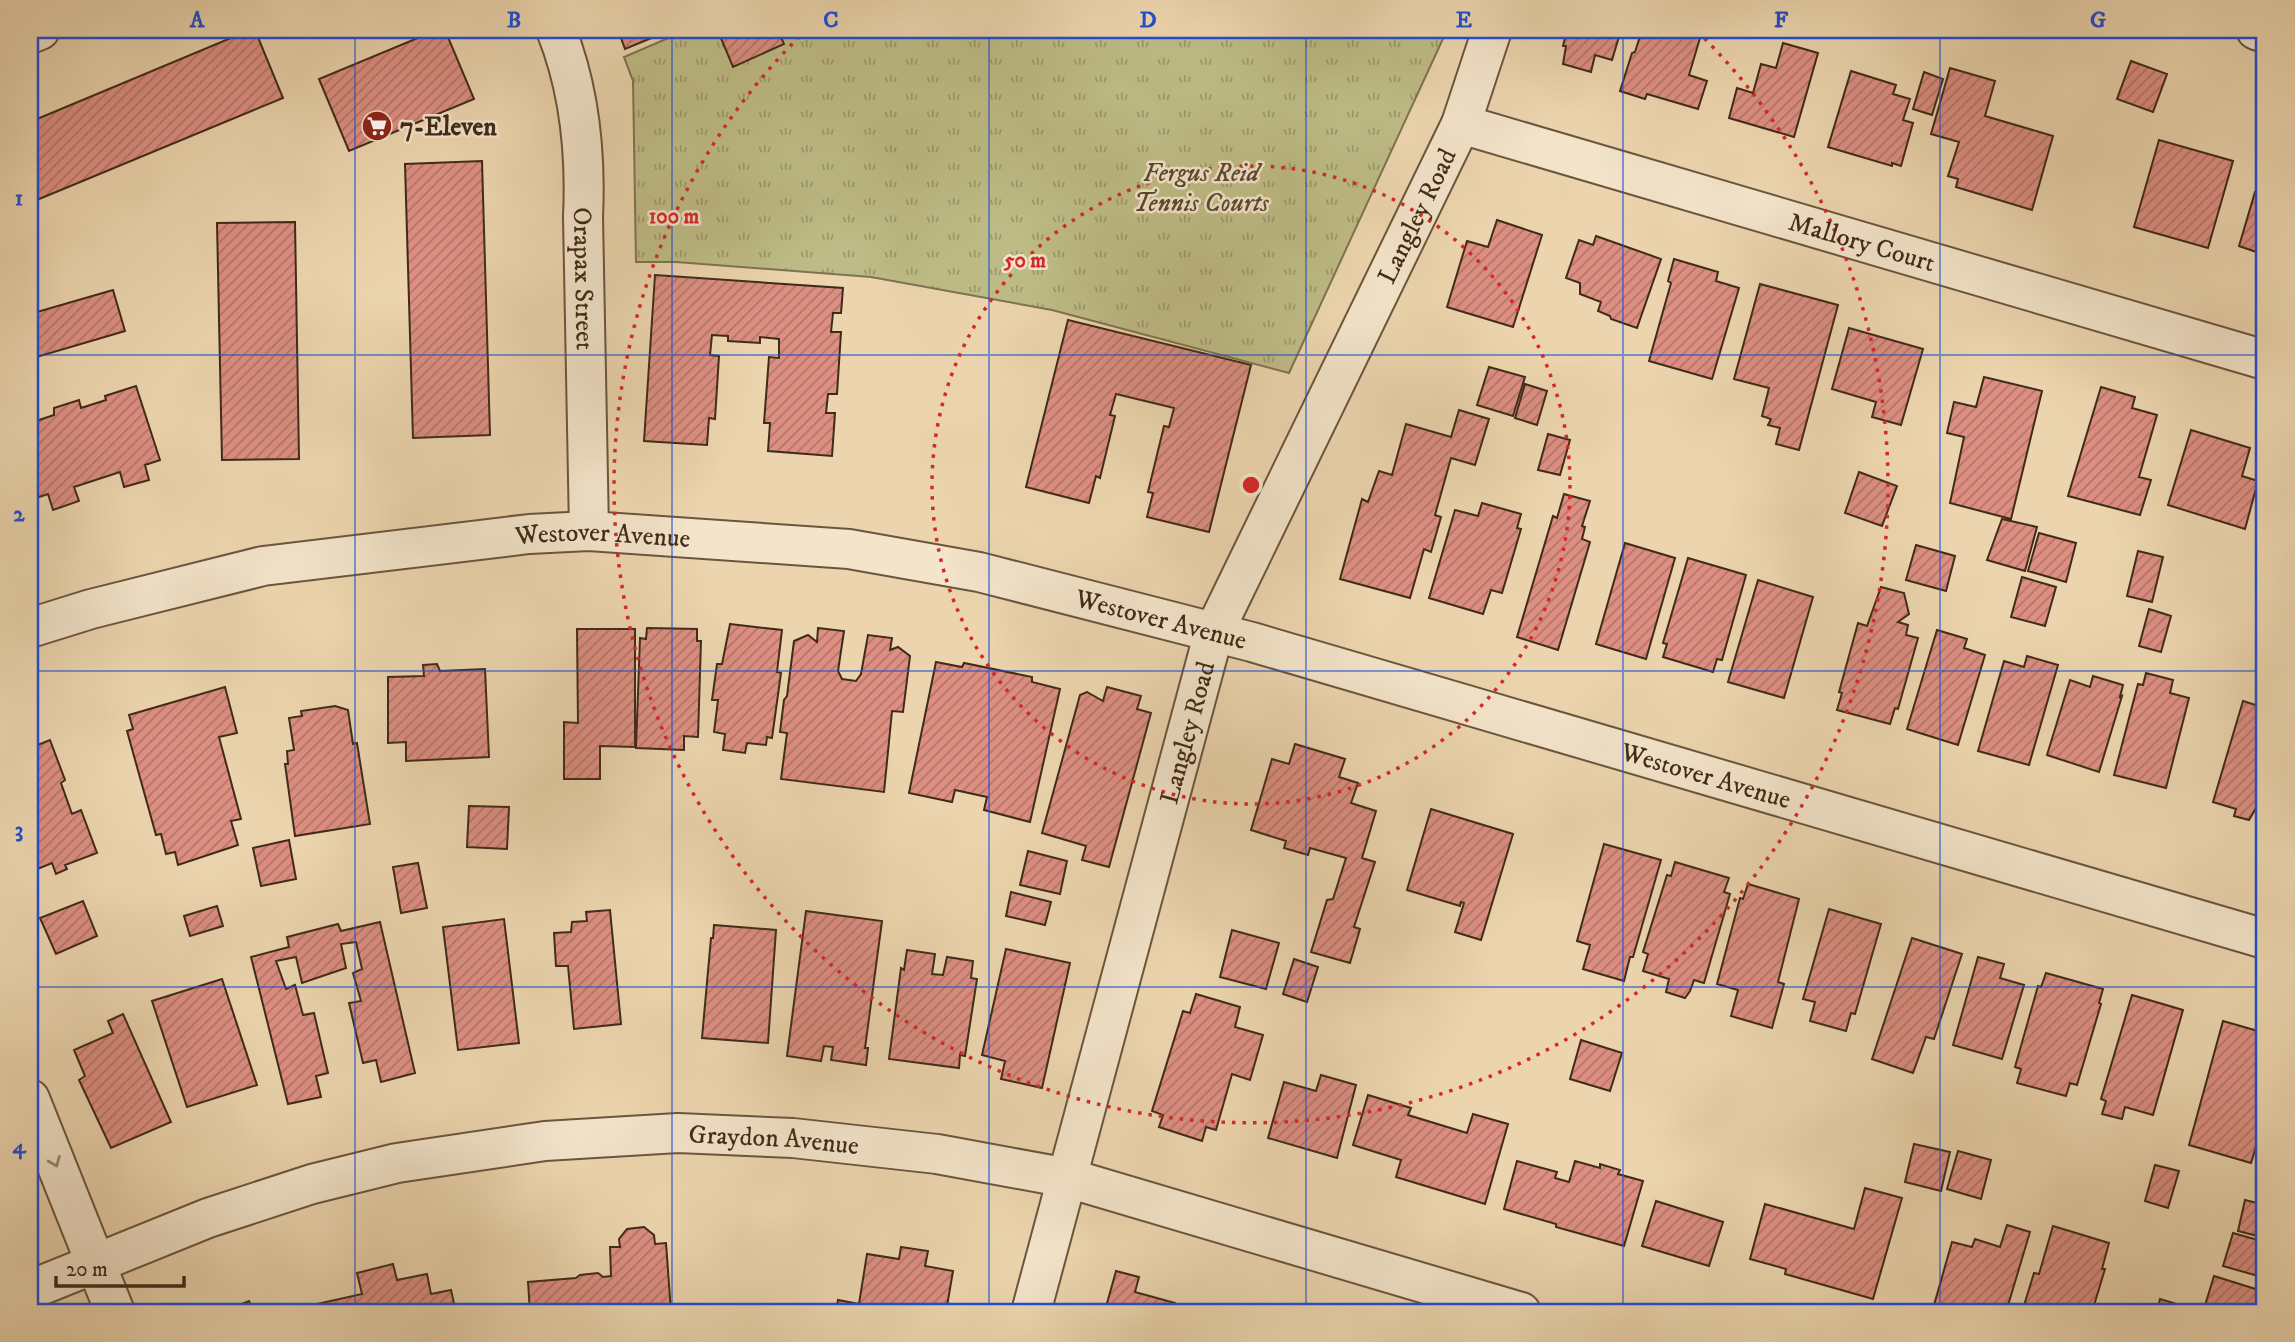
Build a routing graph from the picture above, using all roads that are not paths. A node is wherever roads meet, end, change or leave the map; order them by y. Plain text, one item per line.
1 (40, 30) edge
2 (556, 30) edge
3 (1492, 30) edge
4 (2256, 30) edge
5 (2265, 33) edge
6 (30, 34) edge
7 (1461, 124) junction
8 (2265, 360) edge
9 (589, 531) junction
10 (30, 628) edge
11 (1214, 632) junction
12 (2265, 939) edge
13 (30, 1099) edge
14 (1068, 1178) junction
15 (95, 1264) junction
16 (30, 1290) edge
17 (115, 1312) edge
18 (1031, 1312) edge
19 (1521, 1312) edge

1 - 6 street
2 - 9 street, Orapax Street
3 - 7 street, Langley Road
4 - 5 street
7 - 8 street, Mallory Court
7 - 11 street, Langley Road
9 - 10 street, Westover Avenue
9 - 11 street, Westover Avenue
11 - 12 street, Westover Avenue
11 - 14 street, Langley Road
13 -> 15 street
14 - 15 street, Graydon Avenue
14 - 18 street, Langley Road
14 - 19 street, Graydon Avenue
15 - 16 street, Graydon Avenue
15 - 17 street

